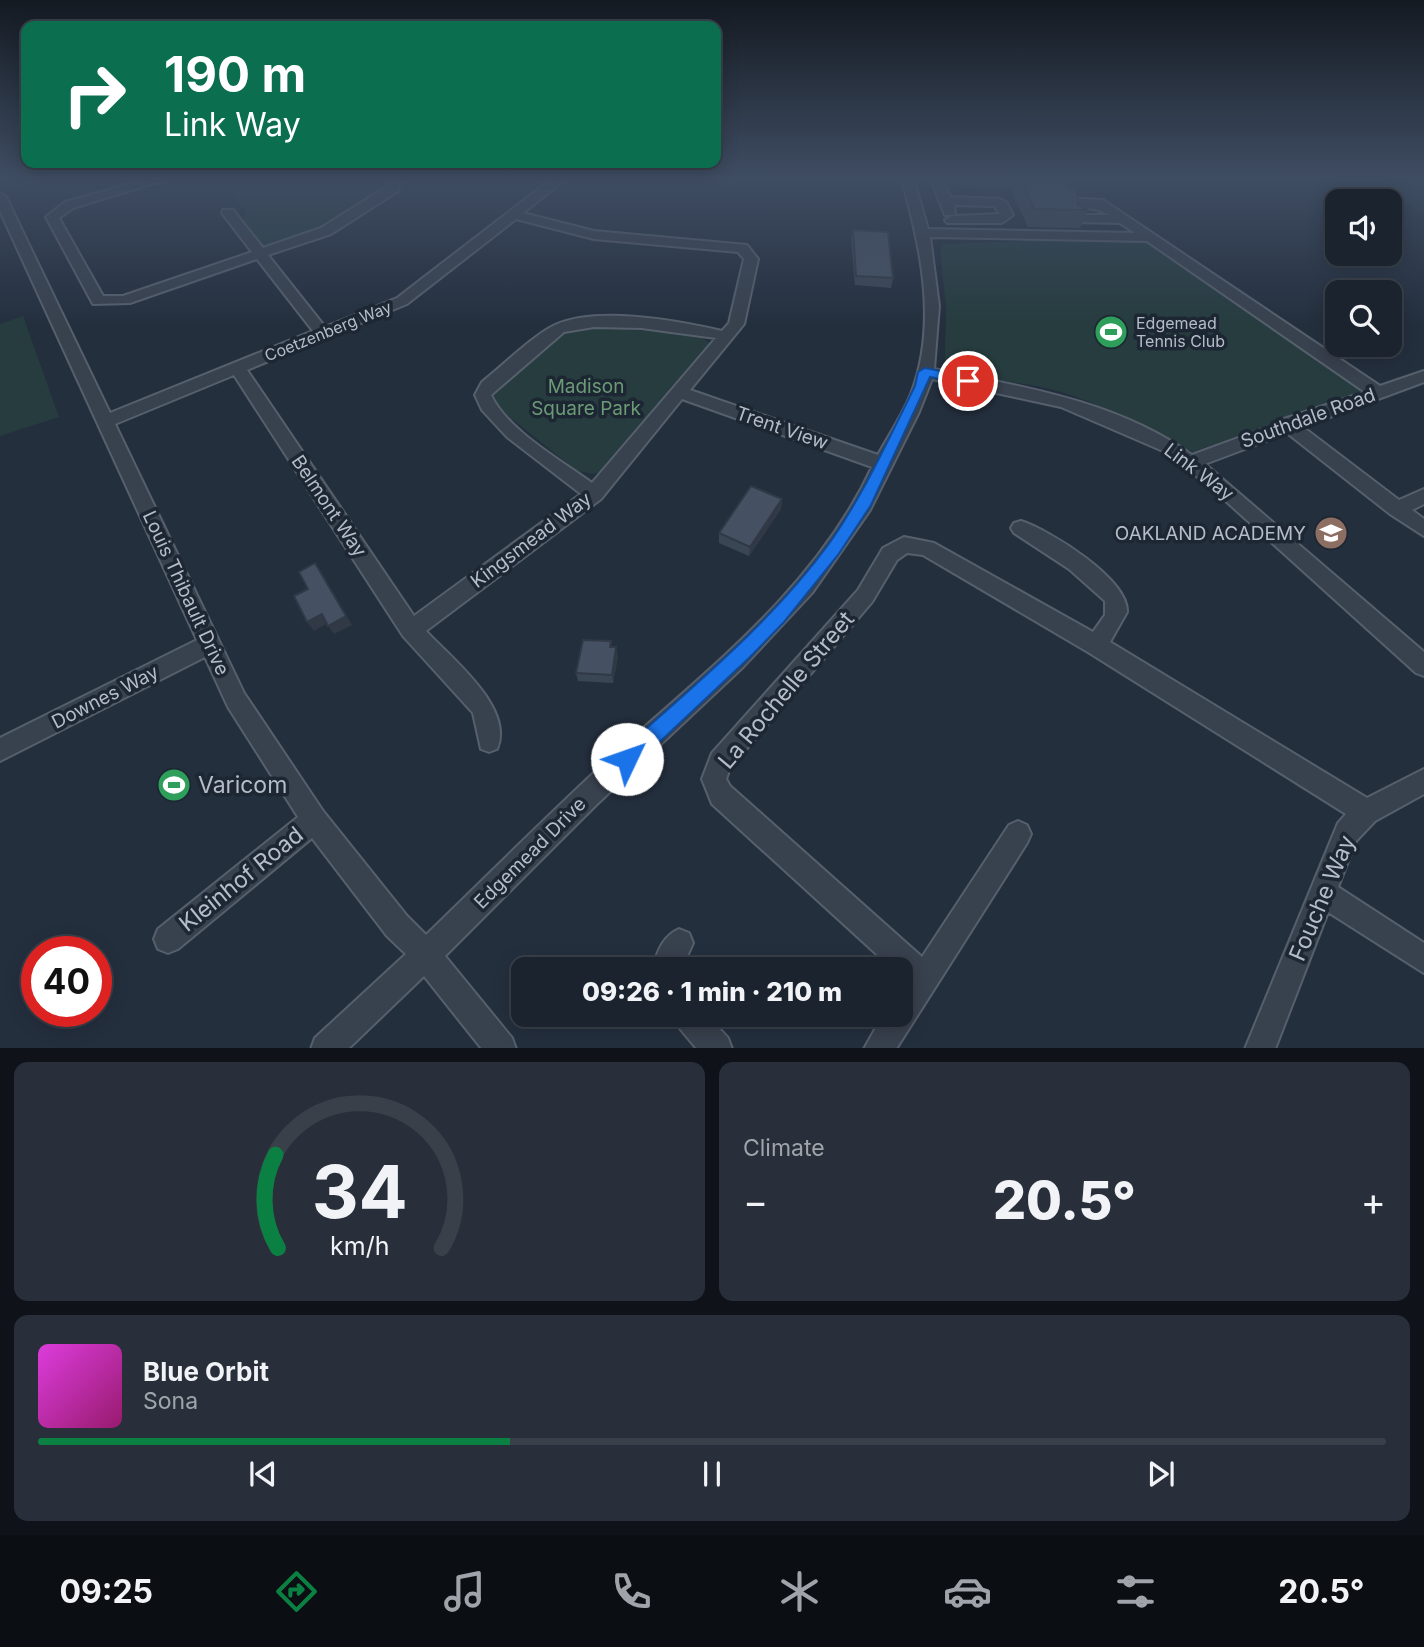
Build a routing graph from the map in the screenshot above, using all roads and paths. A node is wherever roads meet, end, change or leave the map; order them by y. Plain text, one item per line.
1 (14, 226) edge
2 (56, 226) edge
3 (238, 226) edge
4 (334, 226) edge
5 (501, 226) edge
6 (558, 226) edge
7 (922, 226) edge
8 (955, 226) joint
9 (1134, 226) edge
10 (924, 233) junction
11 (1150, 237) junction
12 (259, 255) junction
13 (323, 334) junction
14 (726, 336) junction
15 (237, 368) junction
16 (925, 372) junction
17 (1424, 376) edge
18 (1377, 392) junction
19 (681, 393) junction
20 (105, 421) junction
21 (1287, 424) junction
22 (1192, 462) junction
23 (883, 464) junction
24 (594, 494) junction
25 (1424, 496) edge
26 (1397, 509) junction
27 (1021, 528) dead end
28 (1424, 529) edge
29 (416, 637) junction
30 (209, 644) junction
31 (1096, 645) junction
32 (1424, 666) edge
33 (489, 741) dead end
34 (0, 750) edge
35 (1424, 781) edge
36 (1366, 812) junction
37 (314, 820) junction
38 (1018, 834) dead end
39 (1322, 892) junction
40 (168, 939) dead end
41 (679, 943) dead end
42 (426, 955) junction
43 (670, 957) edge
44 (1424, 959) edge
45 (924, 978) junction
46 (913, 995) edge
47 (698, 1027) edge
48 (892, 1027) edge
49 (326, 1048) edge
50 (501, 1048) edge
51 (717, 1048) edge
52 (878, 1048) edge
53 (1260, 1048) edge

1 - 20 street, Louis Thibault Drive
2 - 12 street
3 - 12 street
4 - 12 street
5 - 13 street, Coetzenberg Way
6 - 14 street, Kingsmead Way
7 - 10 street, Edgemead Drive
8 - 10 street
8 - 11 lane
9 - 11 street
10 - 16 street, Edgemead Drive
11 - 18 lane
12 - 13 street
13 - 15 street, Coetzenberg Way
14 - 19 street, Kingsmead Way
14 - 24 street
15 - 20 street, Coetzenberg Way
15 - 29 street, Belmont Way
16 - 22 street, Link Way
16 - 23 street, Edgemead Drive
17 - 18 street, Southdale Road
18 - 21 street, Southdale Road
19 - 23 street, Trent View
19 - 24 street, Kingsmead Way
20 - 30 street, Louis Thibault Drive
21 - 22 street, Southdale Road
21 - 26 street
22 - 32 street, Link Way
23 - 42 street, Edgemead Drive
24 - 29 street, Kingsmead Way
25 - 26 street
26 - 28 street
27 - 31 street
29 - 33 street, Belmont Way
30 - 34 street, Downes Way
30 - 37 street, Louis Thibault Drive
31 - 36 street, La Rochelle Street
31 - 45 street, La Rochelle Street
35 - 36 street, Fouche Way
36 - 39 street, Fouche Way
37 - 40 street, Kleinhof Road
37 - 42 street, Louis Thibault Drive
38 - 45 street
39 - 44 street
39 - 53 street, Fouche Way
41 - 43 street
42 - 49 street, Edgemead Drive
42 - 50 street, Louis Thibault Drive
45 - 46 street
47 - 51 street
48 - 52 street

